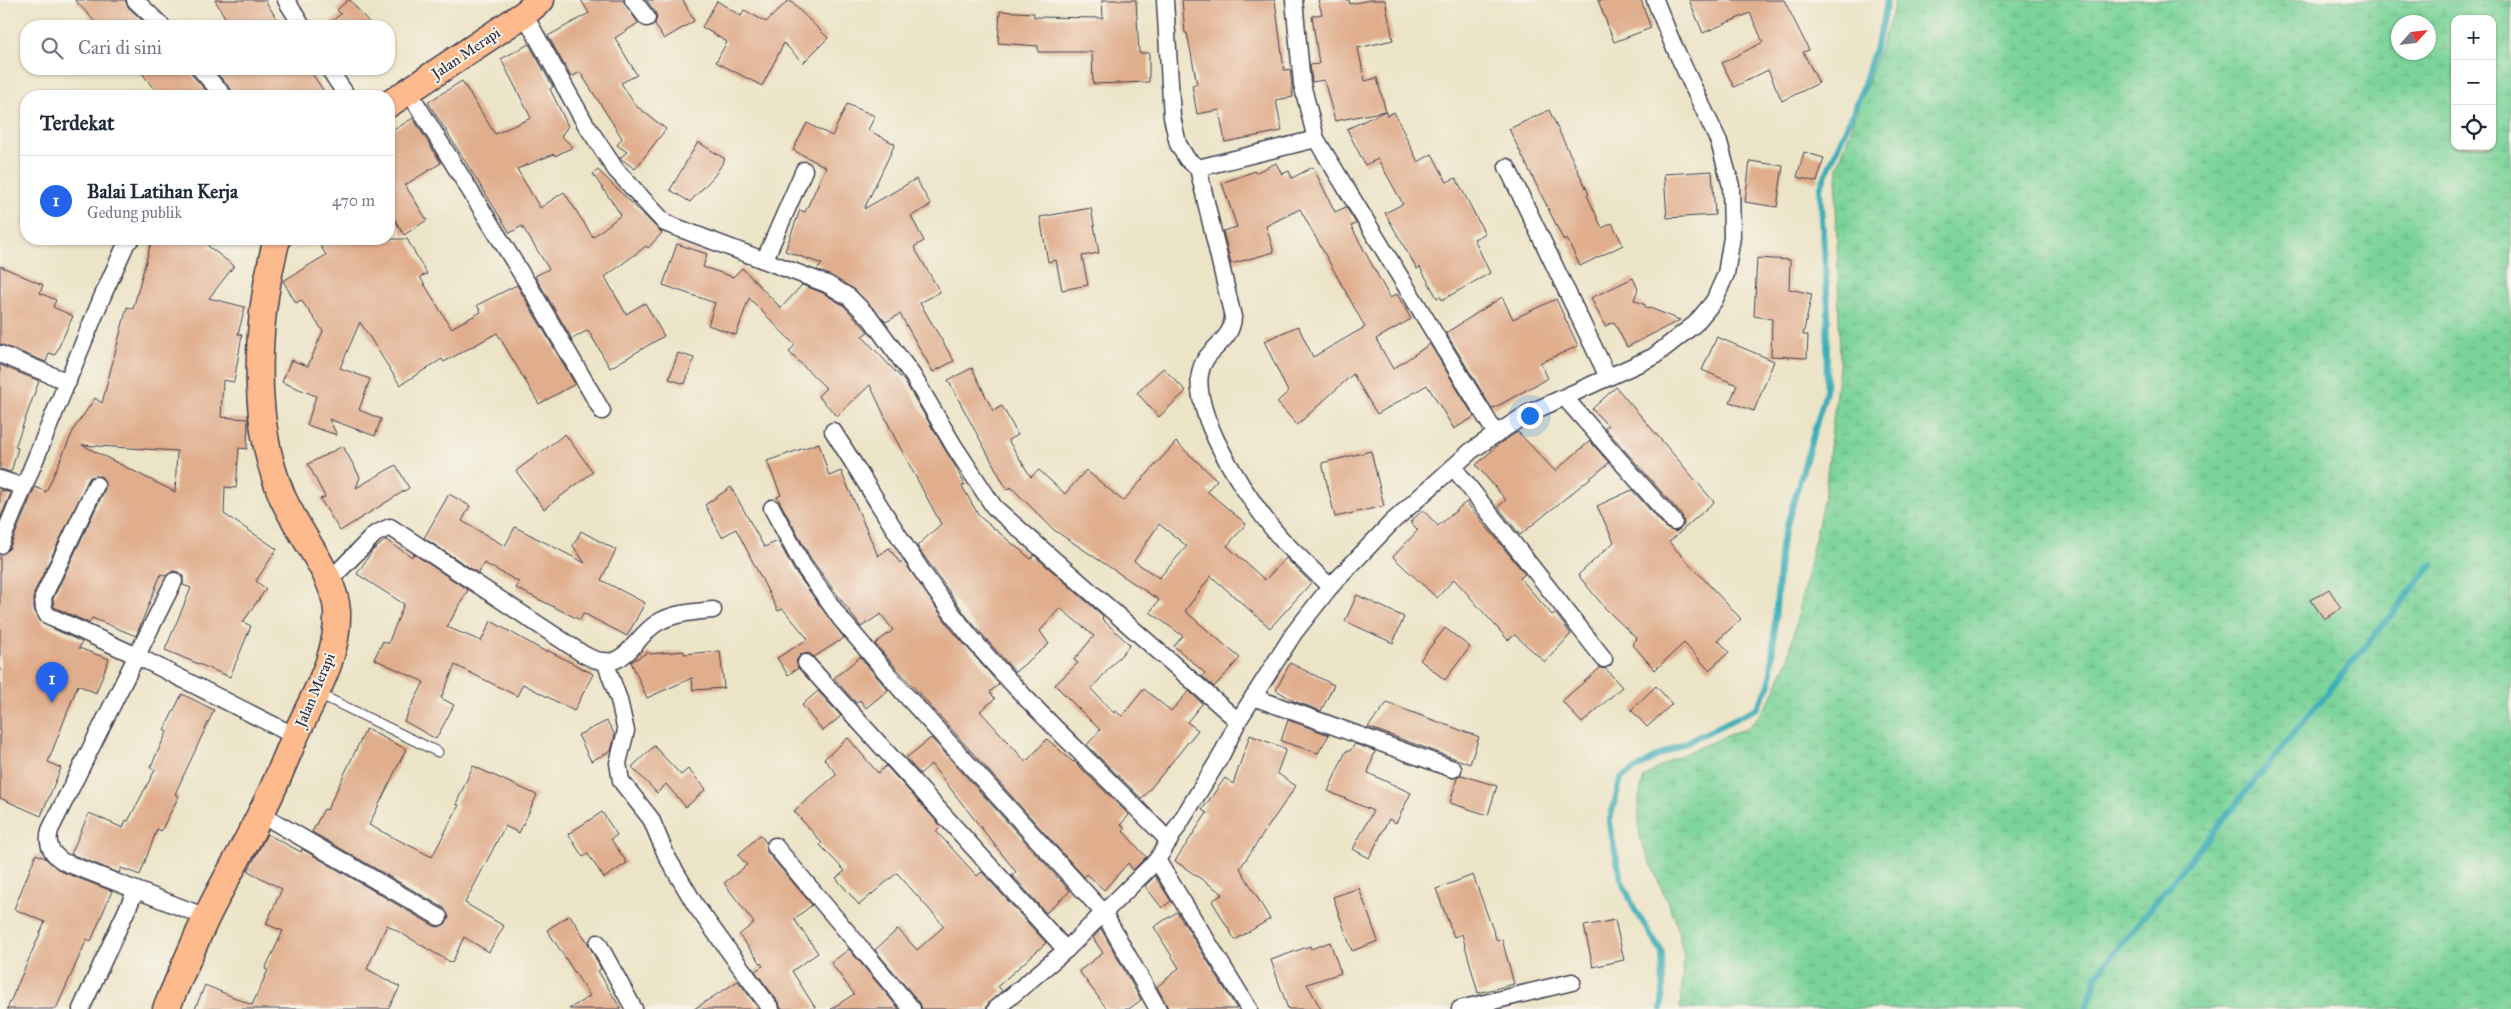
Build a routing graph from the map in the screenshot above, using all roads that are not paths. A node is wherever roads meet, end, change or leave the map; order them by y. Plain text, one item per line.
1 (135, 0) edge
2 (286, 0) edge
3 (632, 0) edge
4 (1165, 0) edge
5 (1294, 0) edge
6 (1659, 1) edge
7 (533, 7) edge
8 (646, 18) dead end
9 (156, 20) edge
10 (298, 20) edge
11 (205, 75) edge
12 (333, 75) edge
13 (219, 90) edge
14 (343, 90) edge
15 (399, 98) edge
16 (1316, 139) junction
17 (1507, 167) dead end
18 (1198, 168) junction
19 (804, 170) dead end
20 (126, 245) edge
21 (276, 245) edge
22 (765, 259) junction
23 (0, 354) edge
24 (1608, 377) junction
25 (68, 382) junction
26 (1565, 398) junction
27 (602, 412) dead end
28 (833, 431) dead end
29 (1496, 434) junction
30 (1454, 468) junction
31 (0, 479) edge
32 (96, 485) dead end
33 (24, 487) junction
34 (772, 508) dead end
35 (1674, 522) dead end
36 (0, 545) edge
37 (329, 581) junction
38 (174, 582) dead end
39 (1330, 587) junction
40 (713, 610) dead end
41 (137, 656) junction
42 (1604, 659) dead end
43 (605, 661) junction
44 (806, 663) dead end
45 (317, 693) junction
46 (1253, 697) junction
47 (1238, 721) junction
48 (295, 736) junction
49 (438, 752) dead end
50 (1453, 769) dead end
51 (261, 814) junction
52 (1169, 841) junction
53 (775, 846) dead end
54 (1157, 860) junction
55 (136, 890) junction
56 (1103, 912) junction
57 (206, 917) junction
58 (439, 917) dead end
59 (598, 943) dead end
60 (1066, 950) junction
61 (1572, 982) dead end
62 (81, 1009) edge
63 (166, 1009) edge
64 (634, 1009) edge
65 (770, 1009) edge
66 (912, 1009) edge
67 (996, 1009) edge
68 (1158, 1009) edge
69 (1249, 1009) edge
70 (1460, 1009) edge

1 - 9 street
2 - 10 street
3 - 8 street
4 - 18 street
5 - 16 street
6 - 24 street
7 - 15 main road, Jalan Merapi
7 - 22 street
11 - 13 street
12 - 14 street
15 - 27 street
16 - 18 street
16 - 29 street
17 - 24 street
18 - 39 street
19 - 22 street
20 - 25 street
21 - 37 main road, Jalan Merapi
22 - 47 street
23 - 25 street
24 - 26 street
25 - 33 street
26 - 29 street
26 - 35 street
28 - 52 street
29 - 30 street
30 - 39 street
30 - 42 street
31 - 33 street
32 - 41 street
33 - 36 street
34 - 56 street
37 - 43 street
37 - 45 main road, Jalan Merapi
38 - 41 street
39 - 46 street
40 - 43 street
41 - 48 street
41 - 55 street
43 - 65 street
44 - 60 street
45 - 48 main road, Jalan Merapi
45 - 49 lane
46 - 47 street
46 - 50 street
47 - 52 street
48 - 51 main road, Jalan Merapi
51 - 57 main road, Jalan Merapi
51 - 58 street
52 - 54 street
53 - 66 street
54 - 56 street
54 - 69 street
55 - 57 street
55 - 62 street
56 - 60 street
56 - 68 street
57 - 63 main road, Jalan Merapi
59 - 64 street
60 - 67 street
61 - 70 street

